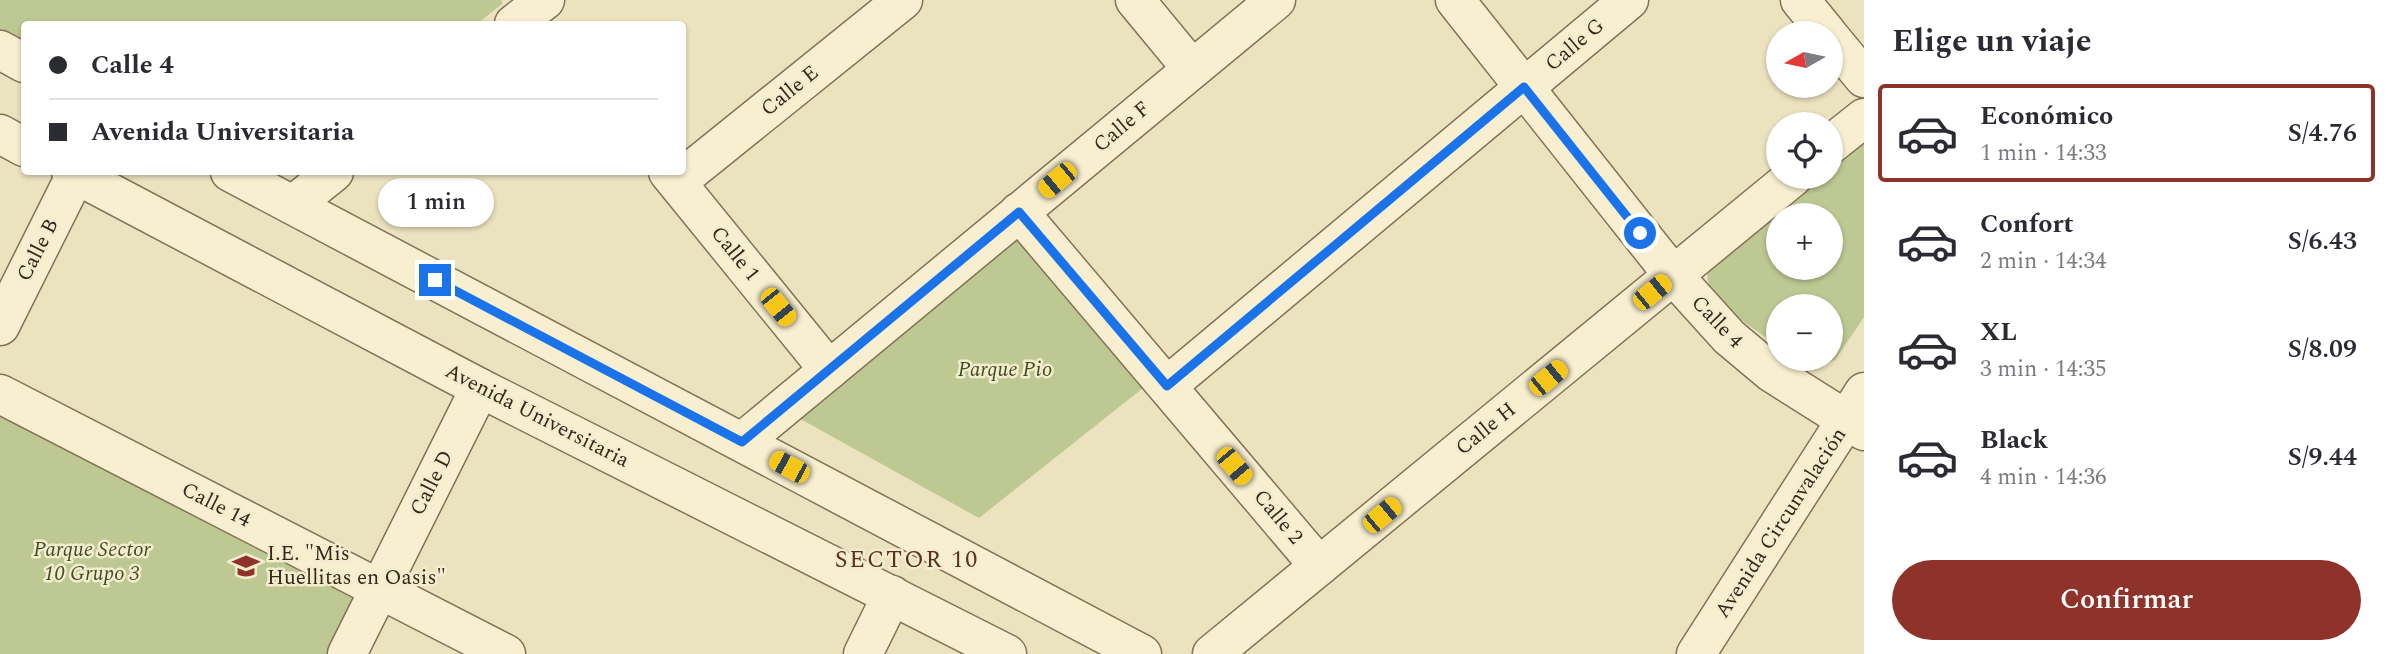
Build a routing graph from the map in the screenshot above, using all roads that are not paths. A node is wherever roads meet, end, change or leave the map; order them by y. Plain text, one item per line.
1 (903, 0) edge
2 (1135, 0) edge
3 (1276, 0) edge
4 (1455, 0) edge
5 (1629, 0) edge
6 (1800, 0) edge
7 (1817, 21) edge
8 (0, 50) edge
9 (1843, 52) edge
10 (21, 61) edge
11 (1192, 69) junction
12 (1864, 78) edge
13 (1524, 87) junction
14 (1864, 118) edge
15 (0, 134) edge
16 (1843, 135) edge
17 (21, 145) edge
18 (686, 166) edge
19 (72, 175) edge
20 (77, 175) edge
21 (236, 175) edge
22 (330, 175) edge
23 (672, 177) edge
24 (1778, 189) edge
25 (293, 205) junction
26 (1019, 212) junction
27 (1673, 275) junction
28 (0, 326) edge
29 (829, 370) junction
30 (1167, 386) junction
31 (480, 388) junction
32 (0, 394) edge
33 (1858, 415) edge
34 (742, 442) junction
35 (1319, 566) junction
36 (379, 589) junction
37 (892, 595) junction
38 (346, 654) edge
39 (506, 654) edge
40 (863, 654) edge
41 (1007, 654) edge
42 (1142, 654) edge
43 (1212, 654) edge
44 (1696, 654) edge

1 - 18 street, Calle E
2 - 11 street
3 - 11 street, Calle F
4 - 13 street, Calle 4
5 - 13 street, Calle G
6 - 7 street
8 - 10 street
9 - 12 street
11 - 26 street, Calle F
13 - 27 street, Calle 4
13 - 30 street, Calle G
14 - 16 street
15 - 17 street
19 - 28 street, Calle B
20 - 31 street, Avenida Universitaria
21 - 25 street
22 - 25 street
23 - 29 street, Calle 1
24 - 27 street, Calle H
25 - 34 street
26 - 29 street, Calle F
26 - 30 street, Calle 2
27 - 33 street, Calle 4
27 - 35 street, Calle H
29 - 34 street, Calle F
30 - 35 street, Calle 2
31 - 36 street, Calle D
31 - 37 street, Avenida Universitaria
32 - 36 street, Calle 14
33 - 44 street, Avenida Circunvalación
34 - 42 street
35 - 43 street, Calle H
36 - 38 street, Calle D
36 - 39 street, Calle 14
37 - 40 street
37 - 41 street, Avenida Universitaria

